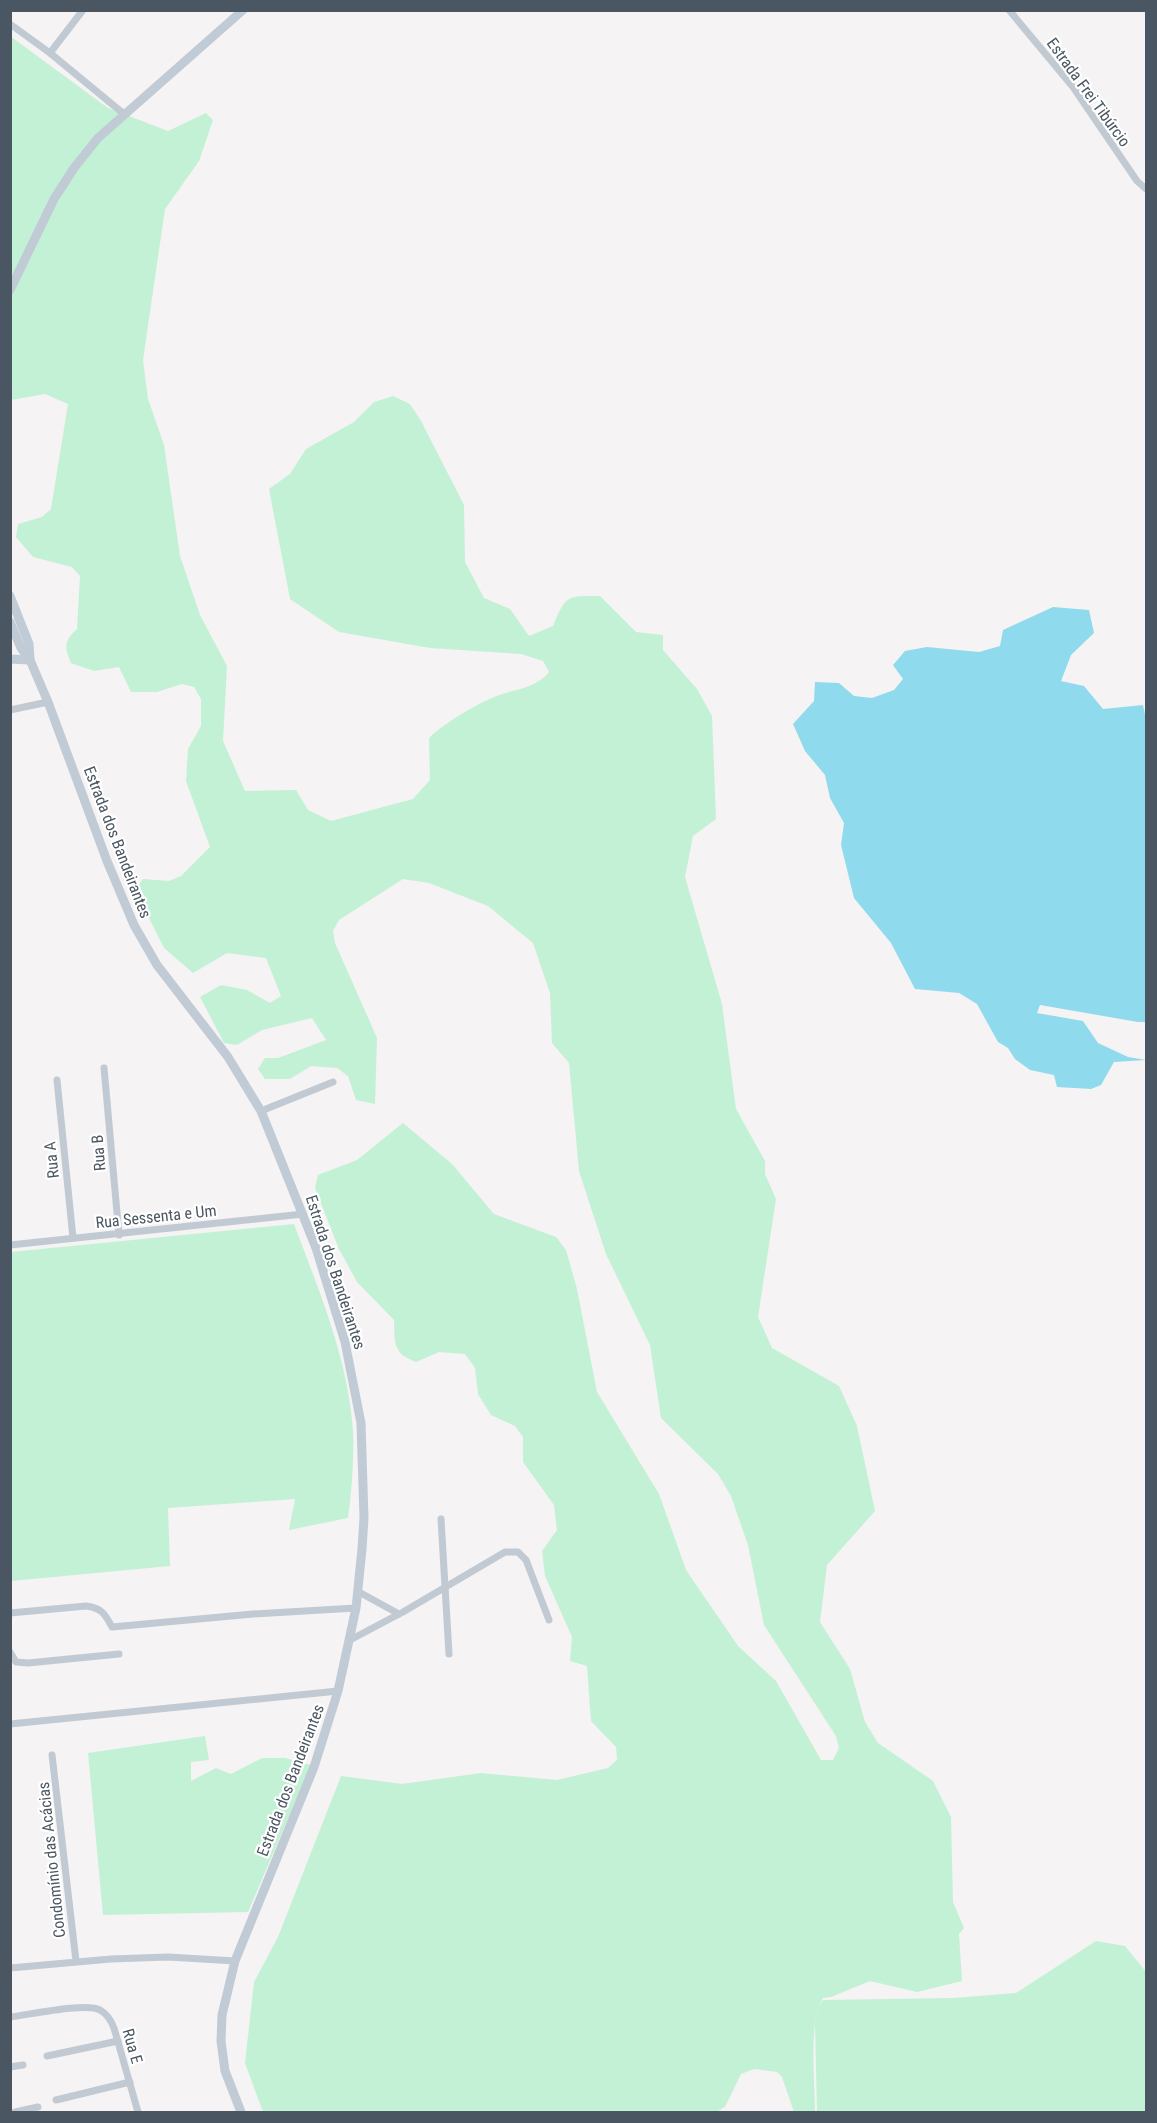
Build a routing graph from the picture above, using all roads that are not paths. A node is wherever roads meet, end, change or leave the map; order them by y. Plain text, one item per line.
1 (82, 10) edge
2 (243, 10) edge
3 (1009, 10) edge
4 (10, 24) edge
5 (50, 52) junction
6 (124, 114) junction
7 (1146, 189) edge
8 (10, 290) edge
9 (10, 596) edge
10 (10, 621) edge
11 (10, 659) edge
12 (30, 660) junction
13 (48, 702) junction
14 (10, 710) edge
15 (104, 1068) dead end
16 (57, 1080) dead end
17 (333, 1082) dead end
18 (261, 1111) junction
19 (303, 1214) junction
20 (119, 1235) junction
21 (73, 1238) junction
22 (10, 1245) edge
23 (441, 1519) dead end
24 (445, 1587) junction
25 (358, 1592) junction
26 (356, 1608) junction
27 (403, 1612) dead end
28 (10, 1613) edge
29 (549, 1620) dead end
30 (350, 1640) junction
31 (10, 1652) edge
32 (119, 1654) dead end
33 (449, 1654) dead end
34 (339, 1691) junction
35 (10, 1724) edge
36 (52, 1755) dead end
37 (76, 1961) junction
38 (235, 1961) junction
39 (10, 1968) edge
40 (10, 2018) edge
41 (118, 2041) junction
42 (47, 2056) dead end
43 (23, 2065) dead end
44 (10, 2067) edge
45 (130, 2082) junction
46 (56, 2100) dead end
47 (38, 2107) dead end
48 (15, 2112) edge
49 (138, 2112) edge
50 (241, 2112) edge

1 - 5 street
2 - 6 main road
3 - 7 street, Estrada Frei Tibúrcio
4 - 5 street
5 - 6 street
6 - 8 main road
9 - 12 main road, Estrada dos Bandeirantes
10 - 12 main road, Estrada dos Bandeirantes
11 - 12 main road
12 - 13 main road, Estrada dos Bandeirantes
13 - 14 street
13 - 18 main road, Estrada dos Bandeirantes
15 - 20 street, Rua B
16 - 21 street, Rua A
17 - 18 street
18 - 19 main road, Estrada dos Bandeirantes
19 - 20 street, Rua Sessenta e Um
19 - 25 main road, Estrada dos Bandeirantes
20 - 21 street, Rua Sessenta e Um
21 - 22 street, Rua Sessenta e Um
23 - 24 street
24 - 27 street
24 - 29 street
24 - 33 street
25 - 26 main road, Estrada dos Bandeirantes
25 - 30 street
26 - 28 street
26 - 30 main road, Estrada dos Bandeirantes
30 - 34 main road, Estrada dos Bandeirantes
31 - 32 street
34 - 35 street
34 - 38 main road, Estrada dos Bandeirantes
36 - 37 street, Condomínio das Acácias
37 - 38 street
37 - 39 street
38 - 50 main road, Estrada dos Bandeirantes
40 - 41 street, Rua E
41 - 42 street
41 - 45 street, Rua E
43 - 44 street
45 - 46 street
45 - 49 street, Rua E
47 - 48 street

